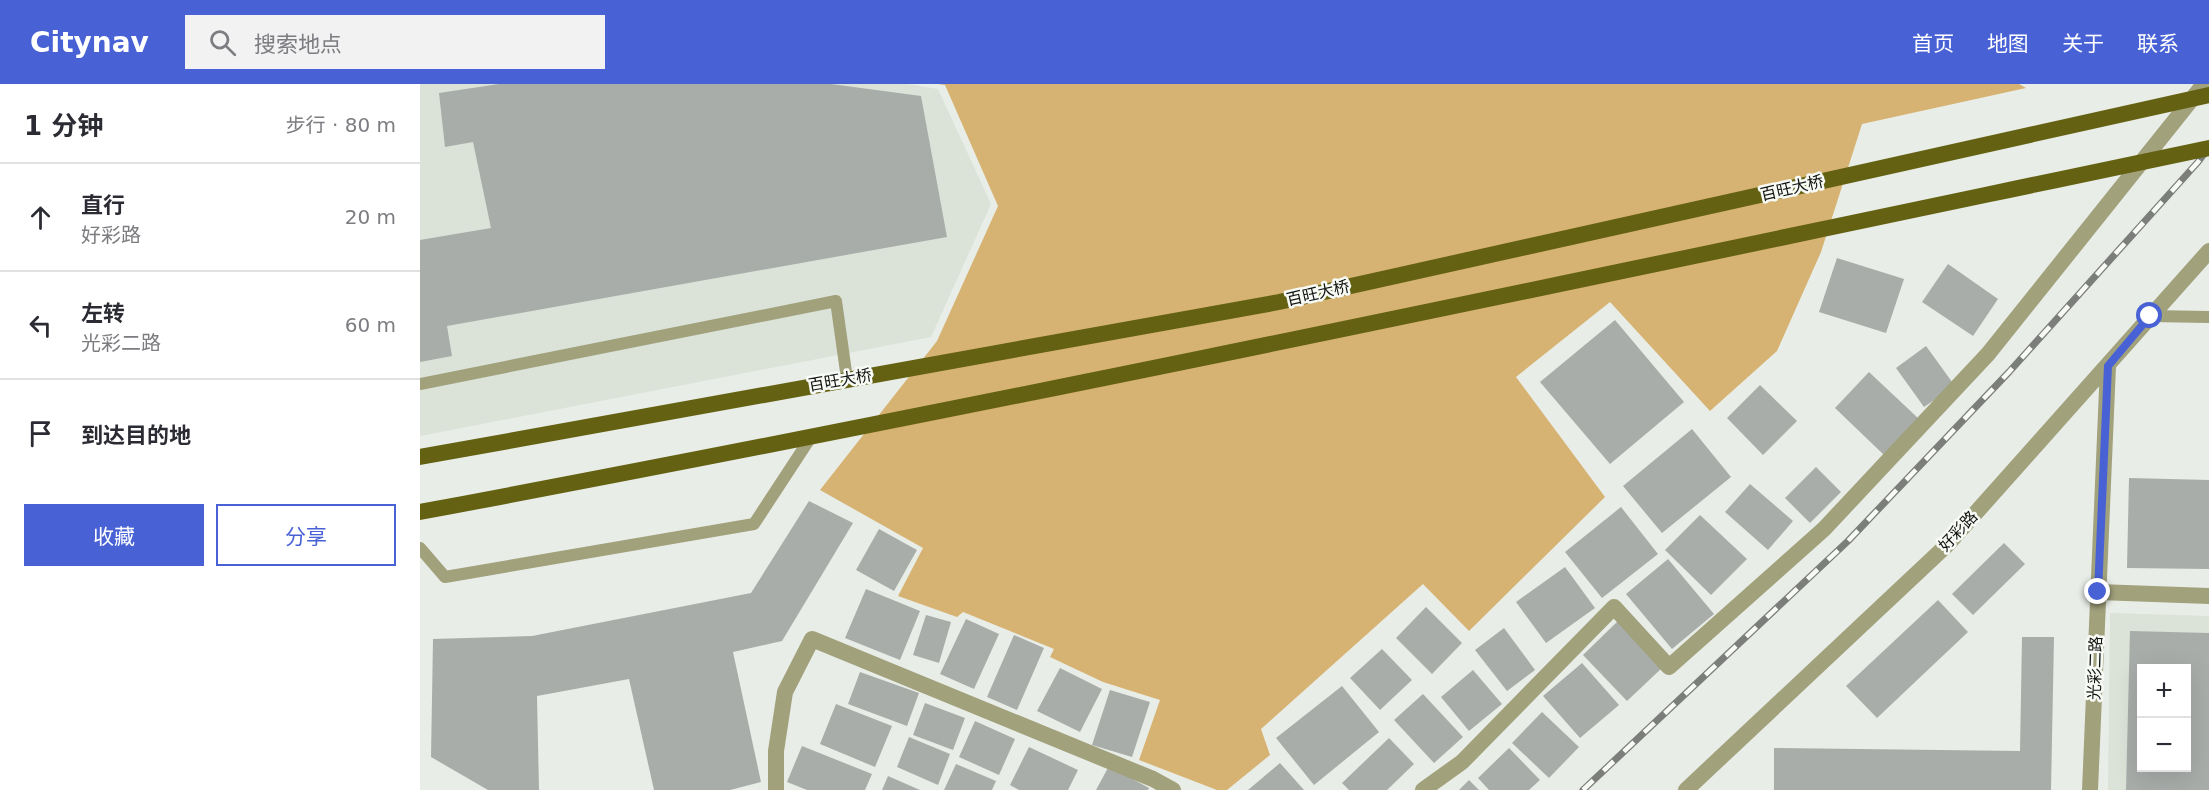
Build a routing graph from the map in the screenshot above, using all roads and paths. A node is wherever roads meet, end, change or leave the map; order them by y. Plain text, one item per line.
1 (2204, 84) edge
2 (2209, 95) edge
3 (2209, 148) edge
4 (2209, 251) edge
5 (2150, 316) junction
6 (2209, 317) edge
7 (2108, 366) junction
8 (847, 379) junction
9 (420, 384) edge
10 (811, 437) junction
11 (420, 457) edge
12 (420, 512) edge
13 (420, 548) edge
14 (2098, 592) junction
15 (2209, 596) edge
16 (776, 790) edge
17 (1173, 790) edge
18 (1423, 790) edge
19 (1686, 790) edge
20 (2090, 790) edge

1 - 18 street
2 - 8 main road, 百旺大桥, bridge
3 - 10 main road, bridge
4 - 5 street, 好彩路
5 - 6 lane
5 - 7 street, 好彩路
7 - 14 street, 光彩二路
7 - 19 street, 好彩路
8 - 9 lane
8 - 11 main road, 百旺大桥, bridge
10 - 12 main road, bridge
10 - 13 lane
14 - 15 street
14 - 20 street, 光彩二路
16 - 17 street

